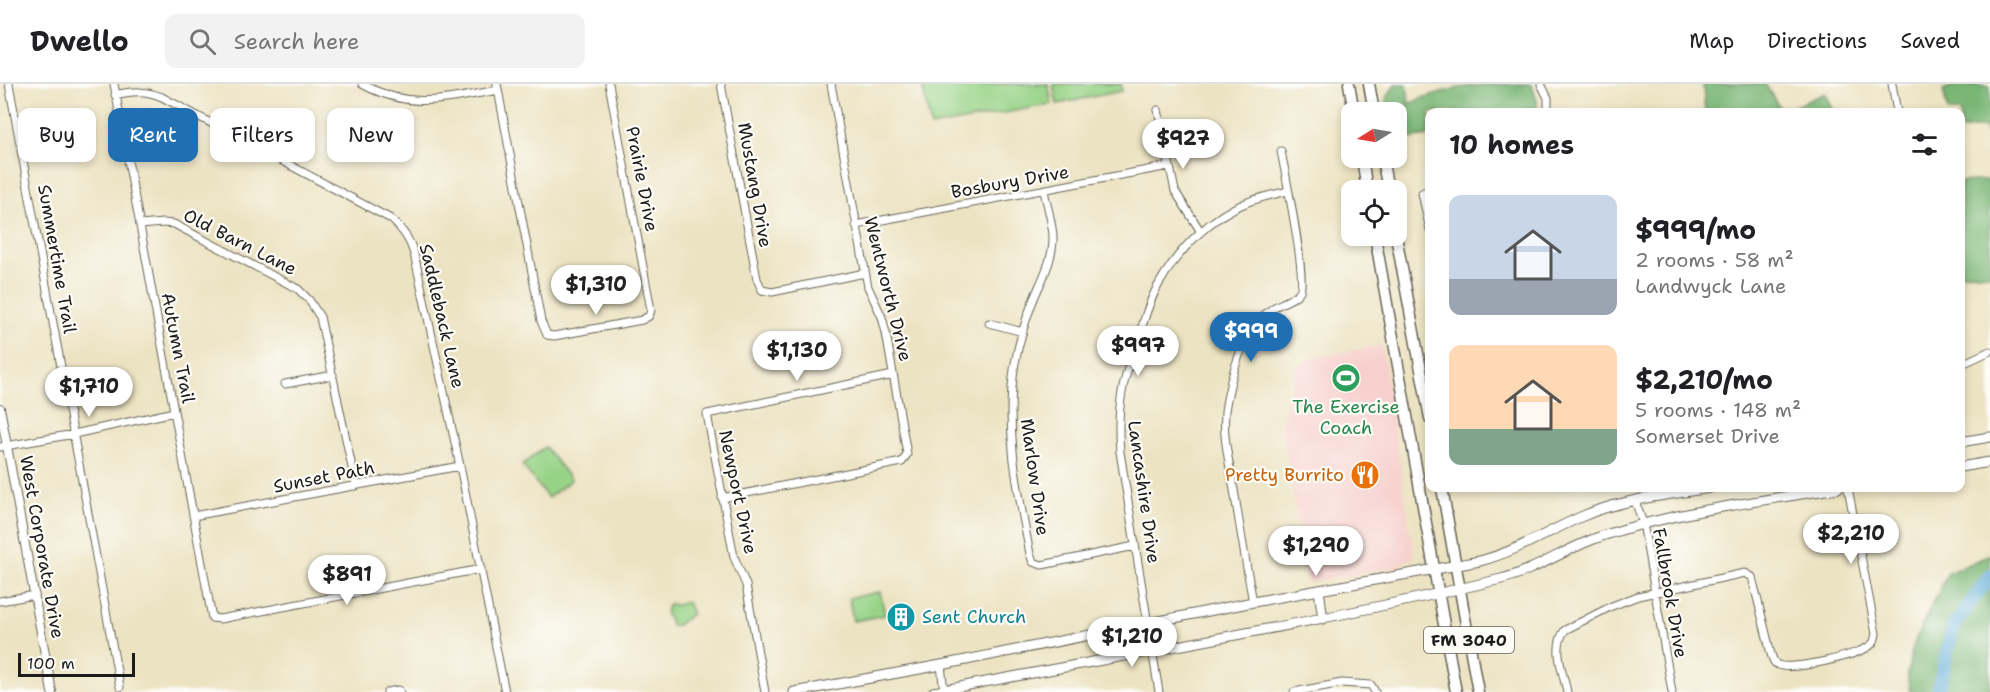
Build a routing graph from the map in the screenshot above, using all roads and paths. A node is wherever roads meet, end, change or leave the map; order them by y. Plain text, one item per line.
1 (9, 84) edge
2 (114, 84) edge
3 (609, 84) edge
4 (721, 84) edge
5 (831, 84) edge
6 (1349, 84) edge
7 (1369, 84) edge
8 (1541, 84) edge
9 (1892, 84) edge
10 (367, 85) edge
11 (498, 87) edge
12 (115, 95) junction
13 (1352, 102) edge
14 (1372, 102) edge
15 (1548, 108) edge
16 (1896, 108) edge
17 (1158, 110) dead end
18 (1281, 151) dead end
19 (1169, 166) junction
20 (1044, 191) junction
21 (1288, 191) junction
22 (140, 225) junction
23 (856, 225) junction
24 (1201, 232) junction
25 (1377, 246) edge
26 (1398, 246) edge
27 (865, 273) junction
28 (989, 323) dead end
29 (1023, 332) junction
30 (1990, 351) edge
31 (1965, 363) edge
32 (333, 375) junction
33 (893, 375) junction
34 (285, 384) dead end
35 (1425, 391) edge
36 (0, 408) edge
37 (174, 412) junction
38 (74, 434) junction
39 (1990, 437) edge
40 (1965, 441) edge
41 (4, 446) edge
42 (1990, 462) edge
43 (460, 466) junction
44 (1965, 466) edge
45 (356, 486) junction
46 (1443, 492) edge
47 (1687, 492) edge
48 (1816, 492) edge
49 (1849, 492) edge
50 (722, 498) junction
51 (1635, 501) junction
52 (193, 516) junction
53 (1643, 523) junction
54 (1135, 546) junction
55 (1456, 565) junction
56 (481, 569) junction
57 (1434, 569) junction
58 (1461, 588) junction
59 (1319, 590) junction
60 (1654, 592) junction
61 (1439, 593) junction
62 (35, 595) junction
63 (0, 601) edge
64 (1253, 602) junction
65 (1323, 619) junction
66 (1148, 624) junction
67 (1152, 651) junction
68 (941, 665) junction
69 (120, 687) dead end
70 (1373, 689) edge
71 (399, 691) edge
72 (944, 691) edge
73 (52, 692) edge
74 (387, 692) edge
75 (505, 692) edge
76 (765, 692) edge
77 (794, 692) edge
78 (933, 692) edge
79 (1159, 692) edge
80 (1294, 692) edge
81 (1456, 692) edge
82 (1478, 692) edge
83 (1567, 692) edge
84 (1672, 692) edge

1 - 38 street, Summertime Trail
2 - 12 street, Autumn Trail
3 - 11 street, Prairie Drive
4 - 27 street, Mustang Drive
5 - 23 street, Wentworth Drive
6 - 13 main road
7 - 14 main road
8 - 15 street
9 - 16 street
10 - 11 street
12 - 22 street, Autumn Trail
12 - 43 street, Saddleback Lane
17 - 19 street
18 - 21 street
19 - 20 street, Bosbury Drive
19 - 24 street
20 - 23 street, Bosbury Drive
20 - 29 street, Marlow Drive
21 - 24 street, Lancashire Drive
21 - 64 street
22 - 32 street, Old Barn Lane
22 - 37 street, Autumn Trail
23 - 27 street, Wentworth Drive
24 - 54 street, Lancashire Drive
25 - 57 main road, FM 3040
26 - 35 main road
27 - 33 street, Wentworth Drive
28 - 29 street
29 - 54 street, Marlow Drive
30 - 31 street
32 - 34 street
32 - 45 street, Old Barn Lane
33 - 50 street, Wentworth Drive
33 - 50 street, Newport Drive
36 - 41 street, West Corporate Drive
37 - 38 street
37 - 52 street, Autumn Trail
38 - 41 street
38 - 69 street, Summertime Trail
39 - 40 main road
41 - 62 street, West Corporate Drive
42 - 44 main road
43 - 45 street, Sunset Path
43 - 56 street, Saddleback Lane
45 - 52 street, Sunset Path
46 - 55 main road, FM 3040
47 - 51 main road
48 - 53 main road
49 - 60 street
50 - 76 street, Newport Drive
51 - 53 street, Fallbrook Drive
51 - 55 main road
52 - 56 street, Autumn Trail
53 - 58 main road
53 - 60 street, Fallbrook Drive
54 - 66 street, Lancashire Drive
55 - 57 main road
55 - 58 main road, FM 3040
56 - 75 street, Saddleback Lane
57 - 59 main road
57 - 61 main road, FM 3040
58 - 61 main road
58 - 82 main road, FM 3040
59 - 64 main road
59 - 65 main road
60 - 83 street
60 - 84 street, Fallbrook Drive
61 - 65 main road
61 - 81 main road, FM 3040
62 - 63 street
62 - 73 street, West Corporate Drive
64 - 66 main road
65 - 67 main road
66 - 67 street, Lancashire Drive
66 - 68 main road
67 - 72 main road
67 - 79 street, Lancashire Drive
68 - 72 street
68 - 77 main road
70 - 80 street
71 - 74 street
72 - 78 main road

